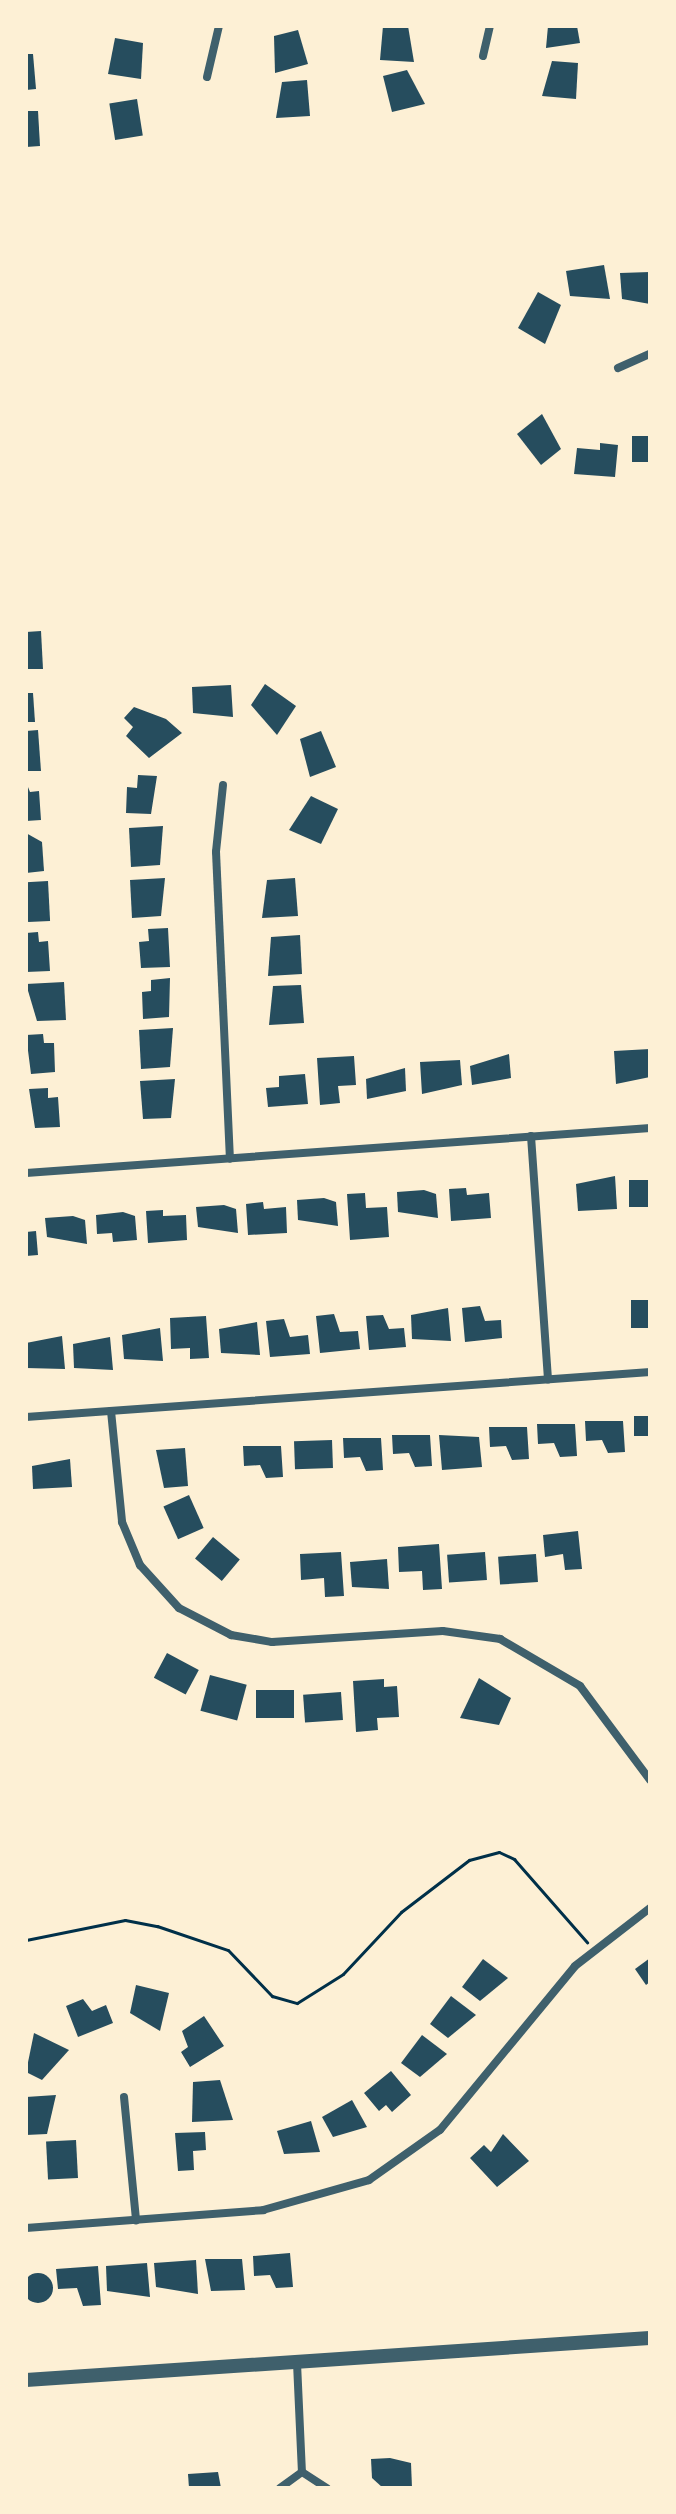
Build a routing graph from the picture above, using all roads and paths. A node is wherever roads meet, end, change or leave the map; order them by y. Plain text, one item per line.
1 (219, 26) edge
2 (490, 26) edge
3 (483, 56) dead end
4 (207, 77) dead end
5 (650, 354) edge
6 (618, 368) dead end
7 (223, 785) dead end
8 (650, 1128) edge
9 (531, 1136) junction
10 (230, 1159) junction
11 (26, 1173) edge
12 (650, 1372) edge
13 (548, 1379) junction
14 (111, 1411) junction
15 (26, 1417) edge
16 (650, 1780) edge
17 (650, 1908) edge
18 (26, 1940) edge
19 (586, 1941) dead end
20 (124, 2097) dead end
21 (136, 2220) junction
22 (26, 2228) edge
23 (650, 2338) edge
24 (297, 2363) junction
25 (26, 2380) edge
26 (302, 2472) junction
27 (280, 2488) edge
28 (327, 2488) edge

1 - 4 street
2 - 3 street
5 - 6 street
7 - 10 street
8 - 9 street
9 - 10 street
9 - 13 street
10 - 11 street
12 - 13 street
13 - 14 street
14 - 15 street
14 - 16 street
17 - 21 street
18 - 19 path
20 - 21 street
21 - 22 street
23 - 24 street
24 - 25 street
24 - 26 street
26 - 27 street
26 - 28 street

